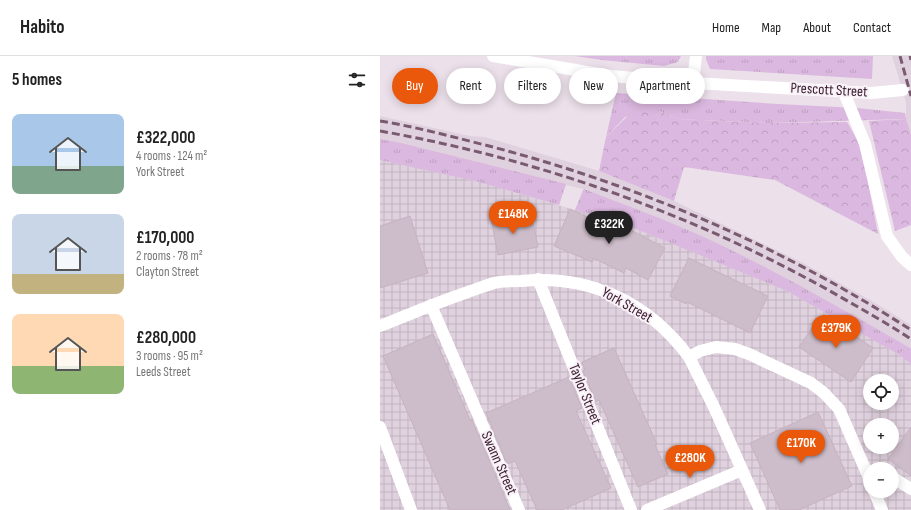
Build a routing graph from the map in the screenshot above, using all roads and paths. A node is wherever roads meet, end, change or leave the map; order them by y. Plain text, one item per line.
1 (493, 56) edge
2 (696, 56) edge
3 (695, 68) edge
4 (626, 77) edge
5 (705, 84) edge
6 (843, 90) junction
7 (903, 90) dead end
8 (911, 265) edge
9 (538, 279) junction
10 (431, 305) junction
11 (380, 326) edge
12 (689, 357) junction
13 (380, 427) edge
14 (863, 462) edge
15 (742, 470) junction
16 (899, 481) edge
17 (911, 489) edge
18 (877, 498) edge
19 (651, 509) edge
20 (411, 510) edge
21 (519, 510) edge
22 (631, 510) edge
23 (760, 510) edge
24 (881, 510) edge

1 - 4 street, Prescott Street
2 - 3 street
5 - 6 street, Prescott Street
6 - 7 street, Prescott Street
6 - 8 street
9 - 10 street, York Street
9 - 12 street, York Street
9 - 22 street, Taylor Street
10 - 11 street, York Street
10 - 21 street, Swann Street
12 - 14 street
12 - 15 street, York Street
13 - 20 street
15 - 19 street
15 - 23 street, York Street
16 - 17 street
18 - 24 street

